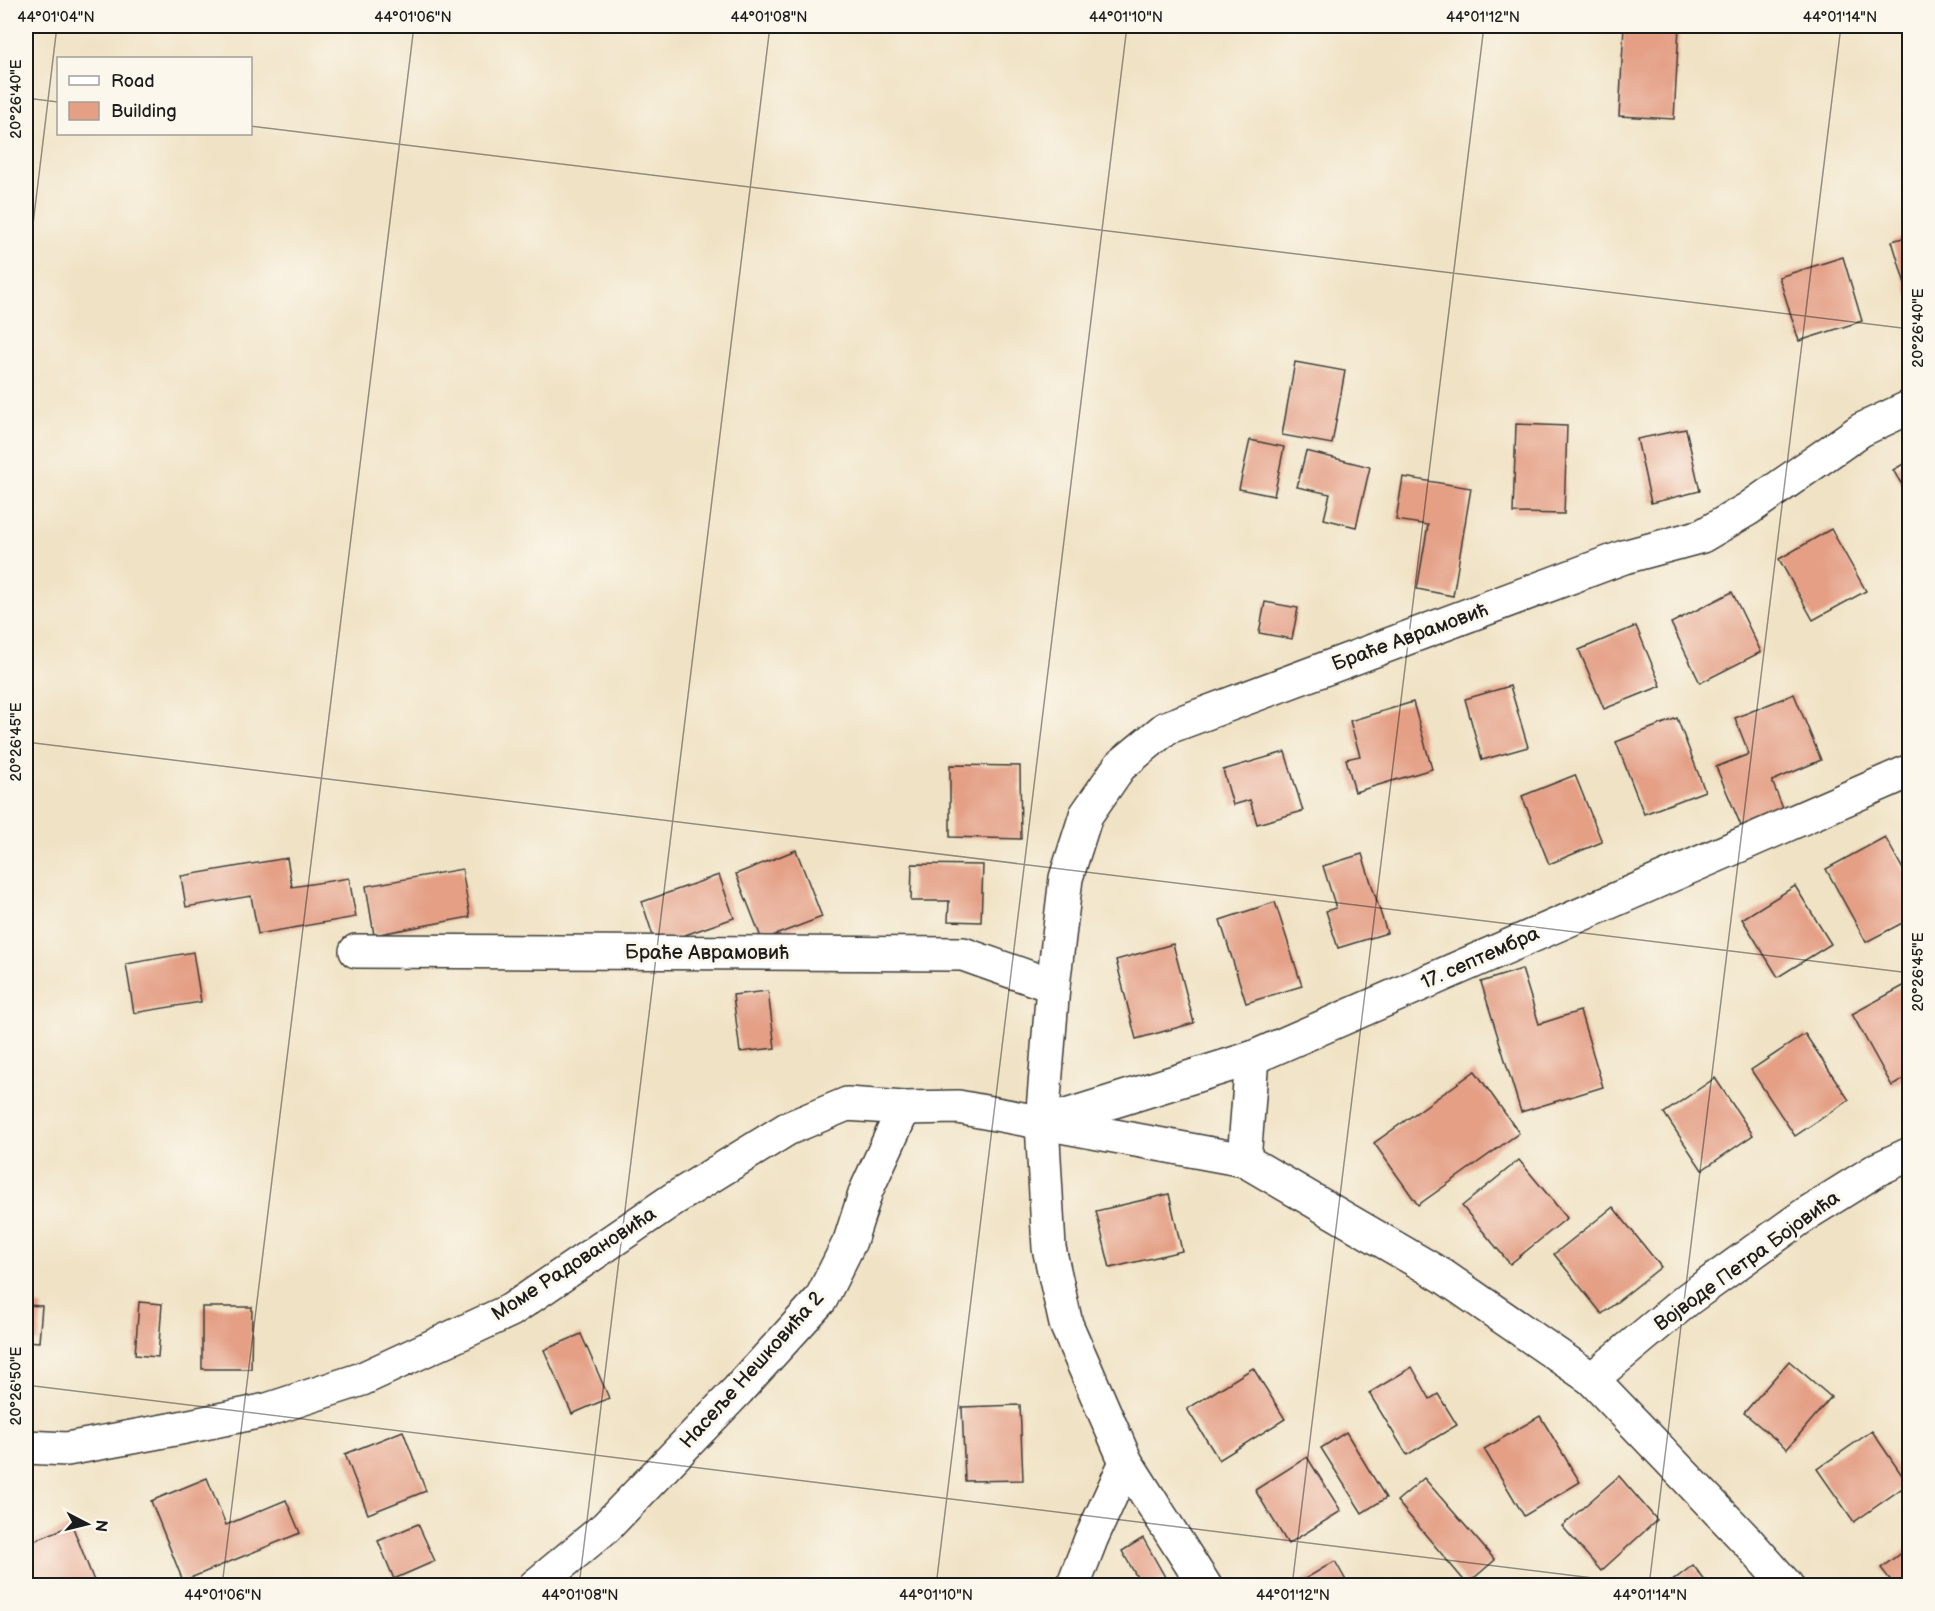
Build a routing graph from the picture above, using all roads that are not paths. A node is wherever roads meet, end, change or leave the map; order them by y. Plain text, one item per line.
1 (1910, 407) edge
2 (1910, 771) edge
3 (356, 951) dead end
4 (1053, 986) junction
5 (1252, 1058) junction
6 (904, 1108) junction
7 (1042, 1123) junction
8 (1910, 1154) edge
9 (1244, 1160) junction
10 (1592, 1379) junction
11 (26, 1447) edge
12 (1126, 1462) junction
13 (535, 1586) edge
14 (1073, 1586) edge
15 (1205, 1586) edge
16 (1787, 1586) edge

1 - 4 street, Браће Аврамовић
2 - 5 street, 17. септембра
3 - 4 street, Браће Аврамовић
4 - 7 street, Браће Аврамовић
5 - 7 street, 17. септембра
5 - 9 street
6 - 7 street, Моме Радовановића
6 - 11 street, Моме Радовановића
6 - 13 street, Насеље Нешковића 2
7 - 9 street, Моме Радовановића
7 - 12 street, Браће Аврамовић
8 - 10 street, Војводе Петра Бојовића
9 - 10 street, Моме Радовановића
10 - 16 street, Моме Радовановића
12 - 14 street
12 - 15 street, Браће Аврамовић

